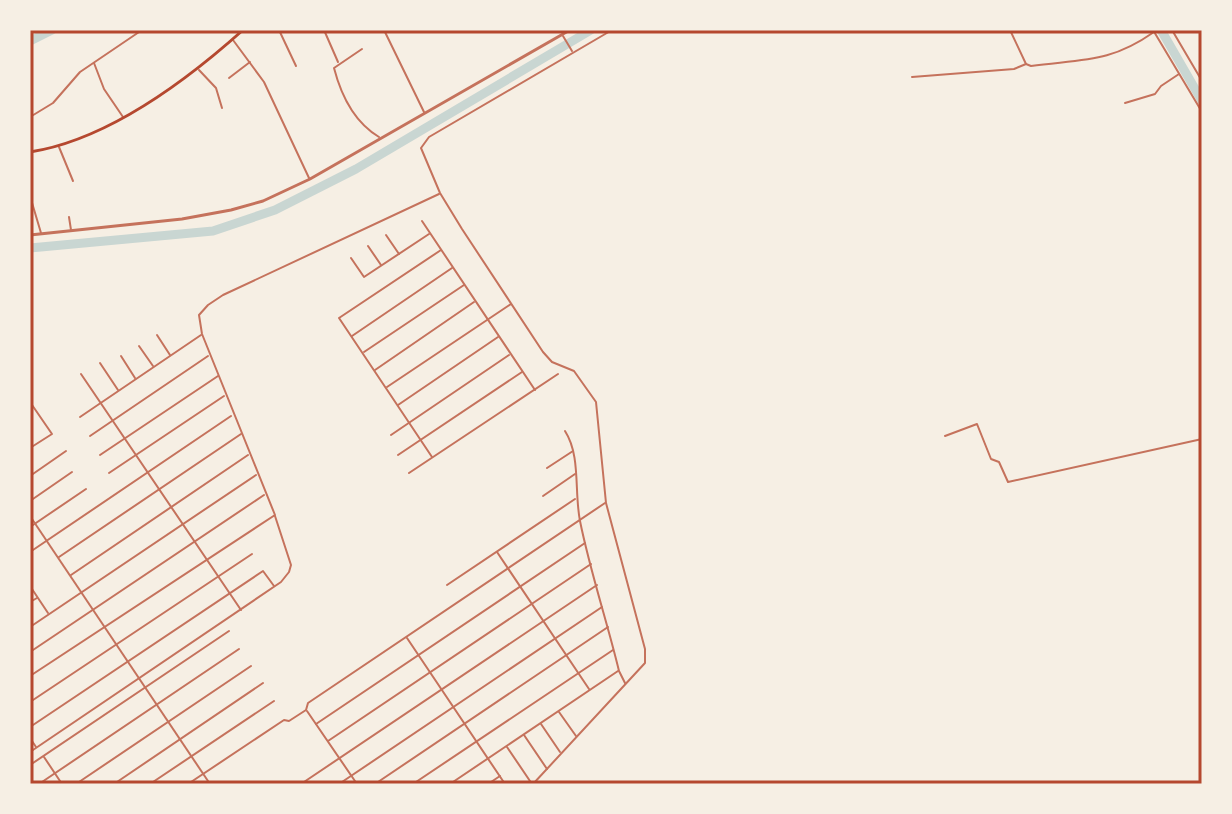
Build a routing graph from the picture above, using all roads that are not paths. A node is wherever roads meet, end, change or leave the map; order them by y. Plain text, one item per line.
1 (142, 30) edge
2 (229, 30) edge
3 (243, 30) edge
4 (279, 30) edge
5 (324, 30) edge
6 (384, 30) edge
7 (612, 30) edge
8 (1010, 30) edge
9 (1172, 30) edge
10 (1154, 31) edge
11 (565, 33) edge
12 (234, 39) junction
13 (362, 49) dead end
14 (573, 52) junction
15 (94, 62) junction
16 (250, 62) junction
17 (339, 63) junction
18 (1026, 64) junction
19 (296, 66) dead end
20 (197, 67) junction
21 (1179, 74) junction
22 (912, 77) dead end
23 (229, 78) dead end
24 (1202, 81) edge
25 (1125, 103) dead end
26 (222, 108) dead end
27 (1202, 112) edge
28 (424, 113) junction
29 (30, 117) edge
30 (123, 117) junction
31 (380, 138) junction
32 (59, 146) junction
33 (30, 152) edge
34 (310, 179) junction
35 (73, 181) dead end
36 (440, 193) junction
37 (30, 196) edge
38 (69, 217) dead end
39 (422, 221) dead end
40 (71, 231) junction
41 (42, 234) junction
42 (430, 234) junction
43 (30, 235) edge
44 (386, 235) dead end
45 (368, 246) dead end
46 (441, 250) junction
47 (399, 254) junction
48 (351, 258) dead end
49 (381, 266) junction
50 (452, 267) junction
51 (464, 285) junction
52 (475, 301) junction
53 (511, 304) junction
54 (487, 320) junction
55 (202, 334) junction
56 (157, 335) dead end
57 (352, 336) junction
58 (499, 337) junction
59 (139, 346) dead end
60 (363, 353) junction
61 (211, 354) junction
62 (510, 354) junction
63 (121, 356) dead end
64 (170, 356) junction
65 (100, 363) dead end
66 (153, 367) junction
67 (375, 370) junction
68 (522, 372) junction
69 (81, 374) dead end
70 (558, 374) dead end
71 (218, 376) junction
72 (136, 379) junction
73 (386, 388) junction
74 (535, 390) junction
75 (119, 391) junction
76 (225, 395) junction
77 (30, 402) edge
78 (101, 403) junction
79 (398, 405) junction
80 (233, 415) junction
81 (80, 417) dead end
82 (113, 421) junction
83 (409, 422) junction
84 (565, 431) dead end
85 (241, 434) junction
86 (391, 435) dead end
87 (90, 436) dead end
88 (945, 436) dead end
89 (125, 438) junction
90 (421, 439) junction
91 (1202, 439) edge
92 (30, 440) edge
93 (34, 446) junction
94 (30, 448) edge
95 (573, 450) junction
96 (66, 451) dead end
97 (249, 454) junction
98 (100, 455) dead end
99 (136, 455) junction
100 (398, 455) dead end
101 (432, 457) junction
102 (547, 468) dead end
103 (72, 472) dead end
104 (148, 472) junction
105 (109, 473) dead end
106 (409, 473) dead end
107 (575, 474) junction
108 (257, 475) junction
109 (30, 476) edge
110 (86, 489) dead end
111 (159, 489) junction
112 (265, 494) junction
113 (543, 496) dead end
114 (577, 498) junction
115 (30, 501) edge
116 (606, 503) junction
117 (171, 507) junction
118 (275, 515) junction
119 (30, 516) edge
120 (580, 520) junction
121 (35, 523) junction
122 (183, 524) junction
123 (30, 527) edge
124 (46, 541) junction
125 (194, 542) junction
126 (585, 543) junction
127 (30, 552) edge
128 (497, 552) junction
129 (252, 554) dead end
130 (58, 558) junction
131 (207, 560) junction
132 (591, 564) junction
133 (508, 569) junction
134 (70, 576) junction
135 (218, 577) junction
136 (447, 585) dead end
137 (597, 585) junction
138 (30, 586) edge
139 (520, 586) junction
140 (275, 587) junction
141 (81, 592) junction
142 (229, 593) junction
143 (38, 597) junction
144 (30, 602) edge
145 (532, 604) junction
146 (602, 607) junction
147 (93, 610) junction
148 (241, 611) junction
149 (49, 614) junction
150 (543, 621) junction
151 (30, 627) edge
152 (104, 627) junction
153 (608, 627) junction
154 (229, 631) dead end
155 (406, 637) junction
156 (555, 638) junction
157 (116, 645) junction
158 (239, 649) dead end
159 (614, 649) junction
160 (30, 652) edge
161 (418, 655) junction
162 (566, 655) junction
163 (128, 662) junction
164 (251, 666) dead end
165 (619, 671) junction
166 (430, 672) junction
167 (578, 673) junction
168 (30, 676) edge
169 (140, 679) junction
170 (263, 683) dead end
171 (626, 684) junction
172 (145, 688) junction
173 (442, 689) junction
174 (590, 690) junction
175 (274, 701) dead end
176 (30, 702) edge
177 (156, 705) junction
178 (453, 707) junction
179 (306, 710) junction
180 (558, 711) junction
181 (168, 722) junction
182 (465, 723) junction
183 (540, 723) junction
184 (316, 724) junction
185 (30, 727) edge
186 (523, 734) junction
187 (576, 737) junction
188 (30, 738) edge
189 (180, 739) junction
190 (328, 741) junction
191 (477, 741) junction
192 (506, 746) junction
193 (36, 747) junction
194 (30, 752) edge
195 (561, 753) junction
196 (43, 756) junction
197 (191, 756) junction
198 (339, 758) junction
199 (488, 758) junction
200 (30, 765) edge
201 (547, 769) junction
202 (55, 774) junction
203 (203, 774) junction
204 (351, 775) junction
205 (500, 776) junction
206 (39, 784) edge
207 (62, 784) edge
208 (76, 784) edge
209 (114, 784) edge
210 (150, 784) edge
211 (188, 784) edge
212 (210, 784) edge
213 (301, 784) edge
214 (339, 784) edge
215 (357, 784) edge
216 (375, 784) edge
217 (413, 784) edge
218 (450, 784) edge
219 (488, 784) edge
220 (505, 784) edge
221 (532, 784) edge

1 - 15 street
2 - 12 street
3 - 12 main road
4 - 19 street
5 - 17 street
6 - 28 street
7 - 14 street
8 - 18 street
9 - 24 street
10 - 18 street
10 - 21 street
11 - 14 street
11 - 28 street
12 - 16 street
12 - 20 main road
13 - 17 street
14 - 36 street
15 - 29 street
15 - 30 street
16 - 23 street
16 - 34 street
17 - 31 street
18 - 22 street
20 - 26 street
20 - 30 main road
21 - 25 street
21 - 27 street
28 - 31 street
30 - 32 main road
31 - 34 street
32 - 33 main road
32 - 35 street
34 - 40 street
36 - 53 street
36 - 55 street
37 - 41 street
38 - 40 street
39 - 42 street
40 - 41 street
41 - 43 street
42 - 46 street
42 - 47 street
44 - 47 street
45 - 49 street
46 - 50 street
46 - 57 street
47 - 49 street
48 - 49 street
50 - 51 street
50 - 57 street
51 - 52 street
51 - 60 street
52 - 54 street
52 - 67 street
53 - 54 street
53 - 116 street
54 - 58 street
54 - 73 street
55 - 61 street
55 - 64 street
56 - 64 street
57 - 60 street
58 - 62 street
58 - 79 street
59 - 66 street
60 - 67 street
61 - 71 street
61 - 82 street
62 - 68 street
62 - 83 street
63 - 72 street
64 - 66 street
65 - 75 street
66 - 72 street
67 - 73 street
68 - 74 street
68 - 90 street
69 - 78 street
70 - 74 street
71 - 76 street
71 - 89 street
72 - 75 street
73 - 79 street
74 - 101 street
75 - 78 street
76 - 80 street
76 - 99 street
77 - 93 street
78 - 81 street
78 - 82 street
79 - 83 street
80 - 85 street
80 - 104 street
82 - 87 street
82 - 89 street
83 - 86 street
83 - 90 street
84 - 95 street
85 - 97 street
85 - 111 street
88 - 91 street
89 - 98 street
89 - 99 street
90 - 100 street
90 - 101 street
92 - 93 street
93 - 94 street
95 - 102 street
95 - 107 street
96 - 109 street
97 - 108 street
97 - 117 street
99 - 104 street
99 - 105 street
101 - 106 street
103 - 115 street
104 - 111 street
104 - 124 street
107 - 113 street
107 - 114 street
108 - 112 street
108 - 122 street
110 - 121 street
111 - 117 street
111 - 130 street
112 - 118 street
112 - 125 street
114 - 120 street
114 - 128 street
116 - 120 street
116 - 171 street
117 - 122 street
117 - 134 street
118 - 131 street
118 - 140 street
119 - 121 street
120 - 126 street
120 - 133 street
121 - 123 street
121 - 124 street
122 - 125 street
122 - 141 street
124 - 127 street
124 - 130 street
125 - 131 street
125 - 147 street
126 - 132 street
126 - 139 street
128 - 133 street
128 - 136 street
129 - 135 street
130 - 134 street
131 - 135 street
131 - 152 street
132 - 137 street
132 - 145 street
133 - 139 street
133 - 155 street
134 - 141 street
135 - 142 street
135 - 157 street
137 - 146 street
137 - 150 street
138 - 143 street
139 - 145 street
139 - 161 street
140 - 142 street
140 - 148 street
141 - 147 street
141 - 149 street
142 - 148 street
142 - 163 street
143 - 144 street
143 - 149 street
145 - 150 street
145 - 166 street
146 - 153 street
146 - 156 street
147 - 152 street
147 - 160 street
148 - 169 street
149 - 151 street
150 - 156 street
150 - 173 street
152 - 157 street
152 - 168 street
153 - 159 street
153 - 162 street
154 - 172 street
155 - 161 street
155 - 179 street
156 - 162 street
156 - 178 street
157 - 163 street
157 - 176 street
158 - 177 street
159 - 165 street
159 - 167 street
161 - 166 street
161 - 184 street
162 - 167 street
162 - 182 street
163 - 169 street
163 - 185 street
164 - 181 street
165 - 171 street
165 - 174 street
166 - 173 street
166 - 190 street
167 - 174 street
167 - 191 street
169 - 172 street
169 - 193 street
170 - 189 street
171 - 187 street
172 - 177 street
172 - 196 street
173 - 178 street
173 - 198 street
174 - 180 street
175 - 197 street
177 - 181 street
177 - 202 street
178 - 182 street
178 - 204 street
179 - 184 street
179 - 203 street
180 - 183 street
180 - 187 street
181 - 189 street
181 - 208 street
182 - 191 street
182 - 216 street
183 - 186 street
183 - 195 street
184 - 190 street
186 - 192 street
186 - 201 street
187 - 195 street
188 - 193 street
189 - 197 street
189 - 209 street
190 - 198 street
191 - 199 street
191 - 217 street
192 - 199 street
192 - 221 street
193 - 194 street
195 - 201 street
196 - 200 street
196 - 202 street
197 - 203 street
197 - 210 street
198 - 204 street
198 - 213 street
199 - 205 street
199 - 218 street
201 - 221 street
202 - 206 street
202 - 207 street
203 - 211 street
203 - 212 street
204 - 214 street
204 - 215 street
205 - 219 street
205 - 220 street

